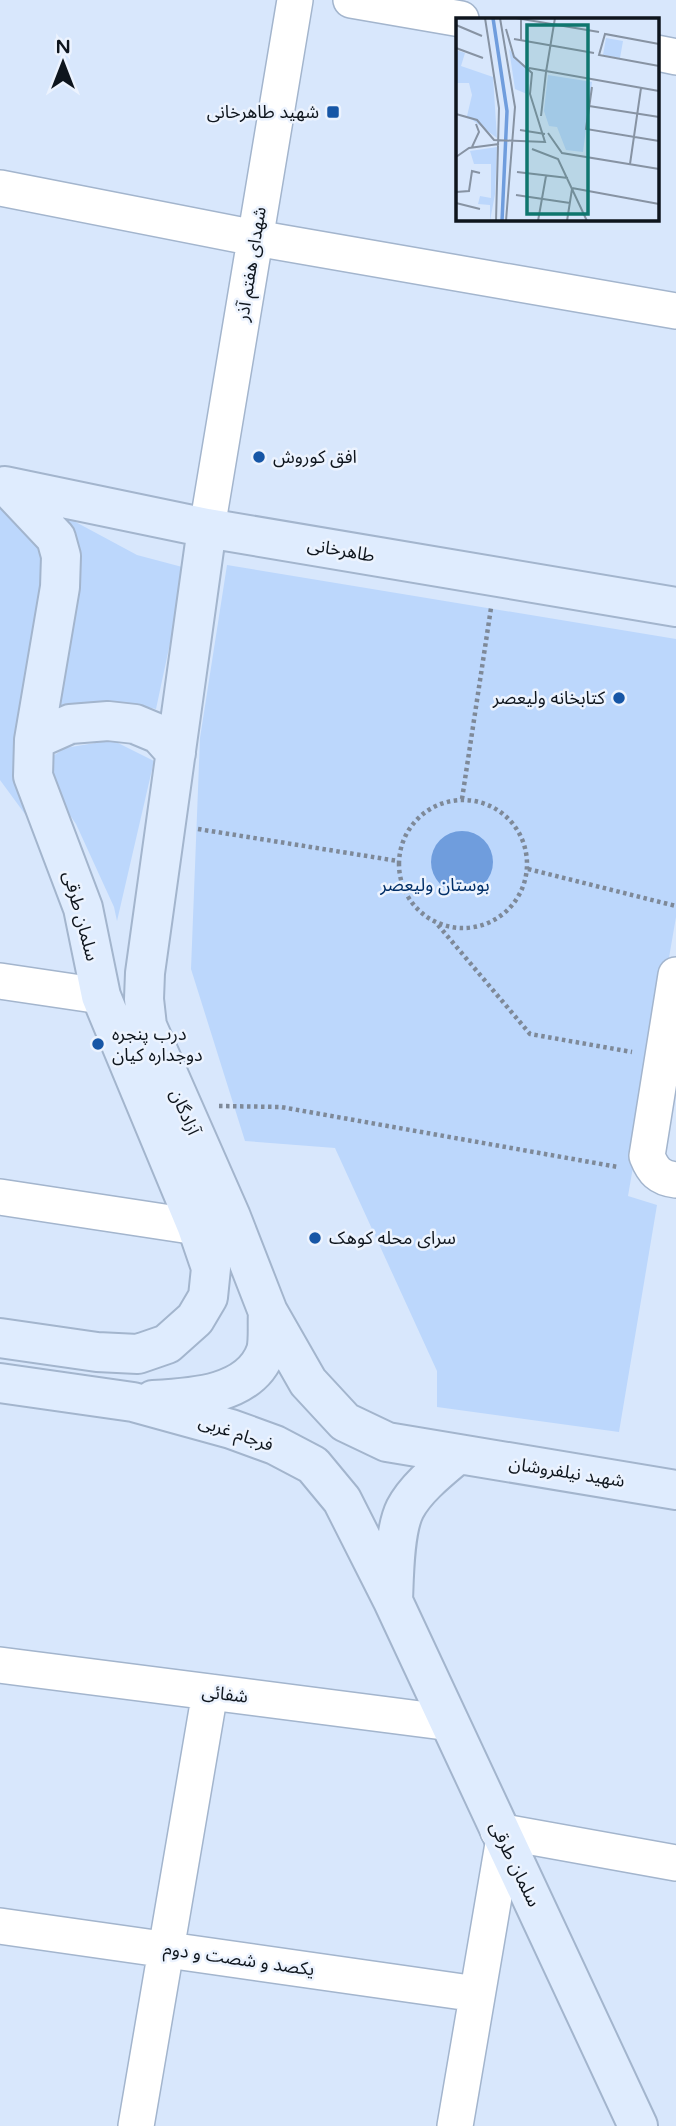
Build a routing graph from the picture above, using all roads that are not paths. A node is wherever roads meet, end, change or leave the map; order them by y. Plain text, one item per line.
1 (295, 0) edge
2 (351, 0) edge
3 (456, 18) edge
4 (658, 53) edge
5 (676, 57) edge
6 (0, 188) edge
7 (255, 237) junction
8 (676, 311) edge
9 (4, 485) edge
10 (207, 528) junction
11 (676, 607) edge
12 (34, 740) junction
13 (176, 753) junction
14 (676, 975) edge
15 (0, 981) edge
16 (101, 996) junction
17 (662, 1175) edge
18 (0, 1197) edge
19 (197, 1227) junction
20 (268, 1312) junction
21 (0, 1338) edge
22 (0, 1383) edge
23 (133, 1402) junction
24 (457, 1454) junction
25 (676, 1490) edge
26 (393, 1601) junction
27 (0, 1665) edge
28 (210, 1692) junction
29 (450, 1723) junction
30 (501, 1835) junction
31 (676, 1863) edge
32 (0, 1926) edge
33 (166, 1949) junction
34 (477, 1994) junction
35 (136, 2126) edge
36 (455, 2126) edge
37 (638, 2126) edge

1 - 7 street, شهدای هفتم آذر
2 - 3 street
4 - 5 street
6 - 7 street
7 - 8 street
7 - 10 street, شهدای هفتم آذر
9 - 10 main road, طاهرخانی
9 - 12 main road, سلمان طرقی
10 - 11 main road, طاهرخانی
10 - 13 main road, آزادگان
12 - 13 main road
12 - 16 main road, سلمان طرقی
13 - 20 main road, آزادگان
14 - 17 street
15 - 16 street
16 - 19 main road, سلمان طرقی
18 - 19 street
19 - 21 main road, سلمان طرقی
20 - 23 main road
20 - 24 main road, آزادگان
22 - 23 main road, فرجام غربی
23 - 26 main road, فرجام غربی
24 - 25 main road, شهید نیلفروشان
24 - 26 main road
26 - 29 main road, سلمان طرقی
27 - 28 street, شفائی
28 - 29 street, شفائی
28 - 33 street
29 - 30 main road, سلمان طرقی
30 - 31 street
30 - 34 street
30 - 37 main road, سلمان طرقی
32 - 33 street, یکصد و شصت و دوم
33 - 34 street, یکصد و شصت و دوم
33 - 35 street
34 - 36 street

